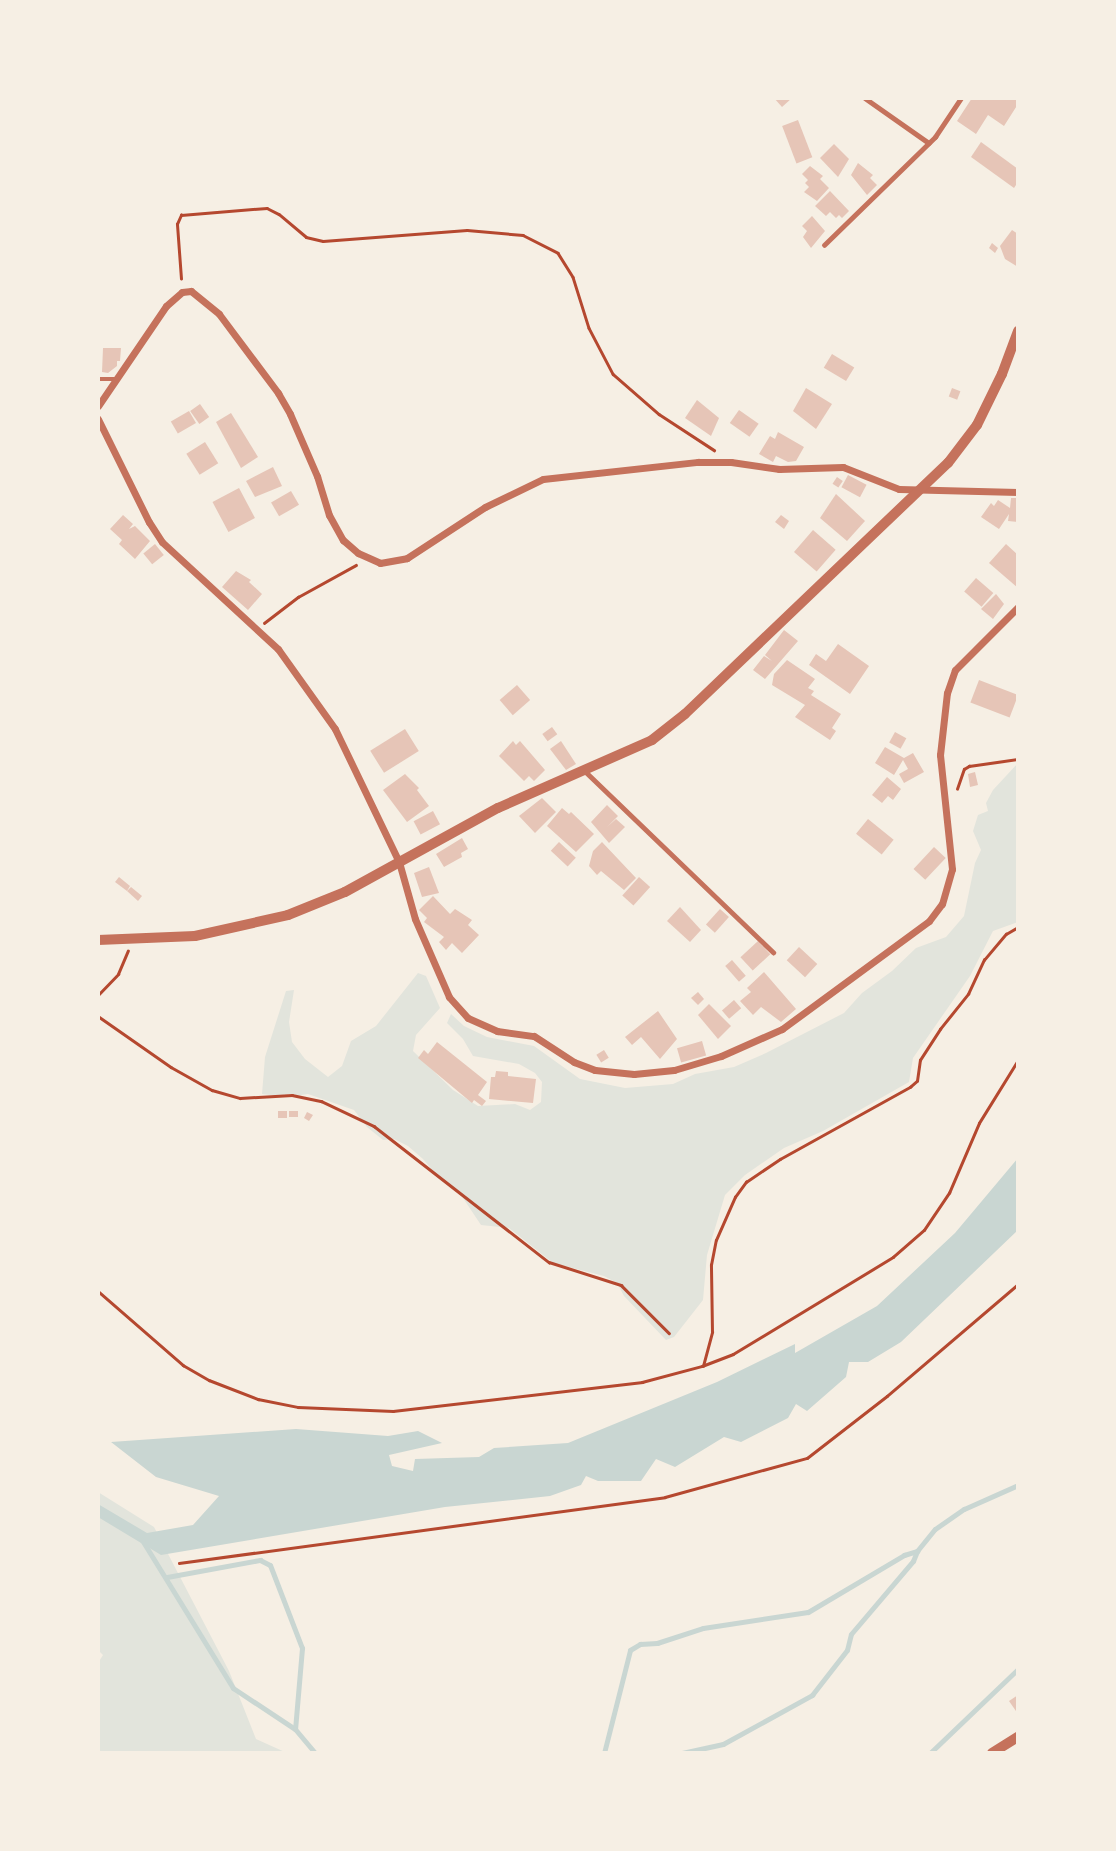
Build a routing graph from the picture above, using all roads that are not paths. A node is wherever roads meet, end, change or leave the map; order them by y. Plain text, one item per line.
1 (865, 98) edge
2 (961, 98) edge
3 (929, 143) junction
4 (824, 245) dead end
5 (1018, 331) edge
6 (98, 379) edge
7 (116, 379) junction
8 (98, 406) edge
9 (98, 419) edge
10 (919, 491) junction
11 (1018, 492) edge
12 (1018, 607) edge
13 (586, 772) junction
14 (399, 862) junction
15 (98, 940) edge
16 (773, 952) dead end
17 (1018, 1737) edge
18 (992, 1753) edge

1 - 3 lane
2 - 3 lane
3 - 4 lane
5 - 10 street
6 - 7 lane
7 - 8 street
7 - 10 street
9 - 14 street
10 - 11 street
10 - 13 street
12 - 14 street
13 - 14 street
13 - 16 lane
14 - 15 street
17 - 18 street

